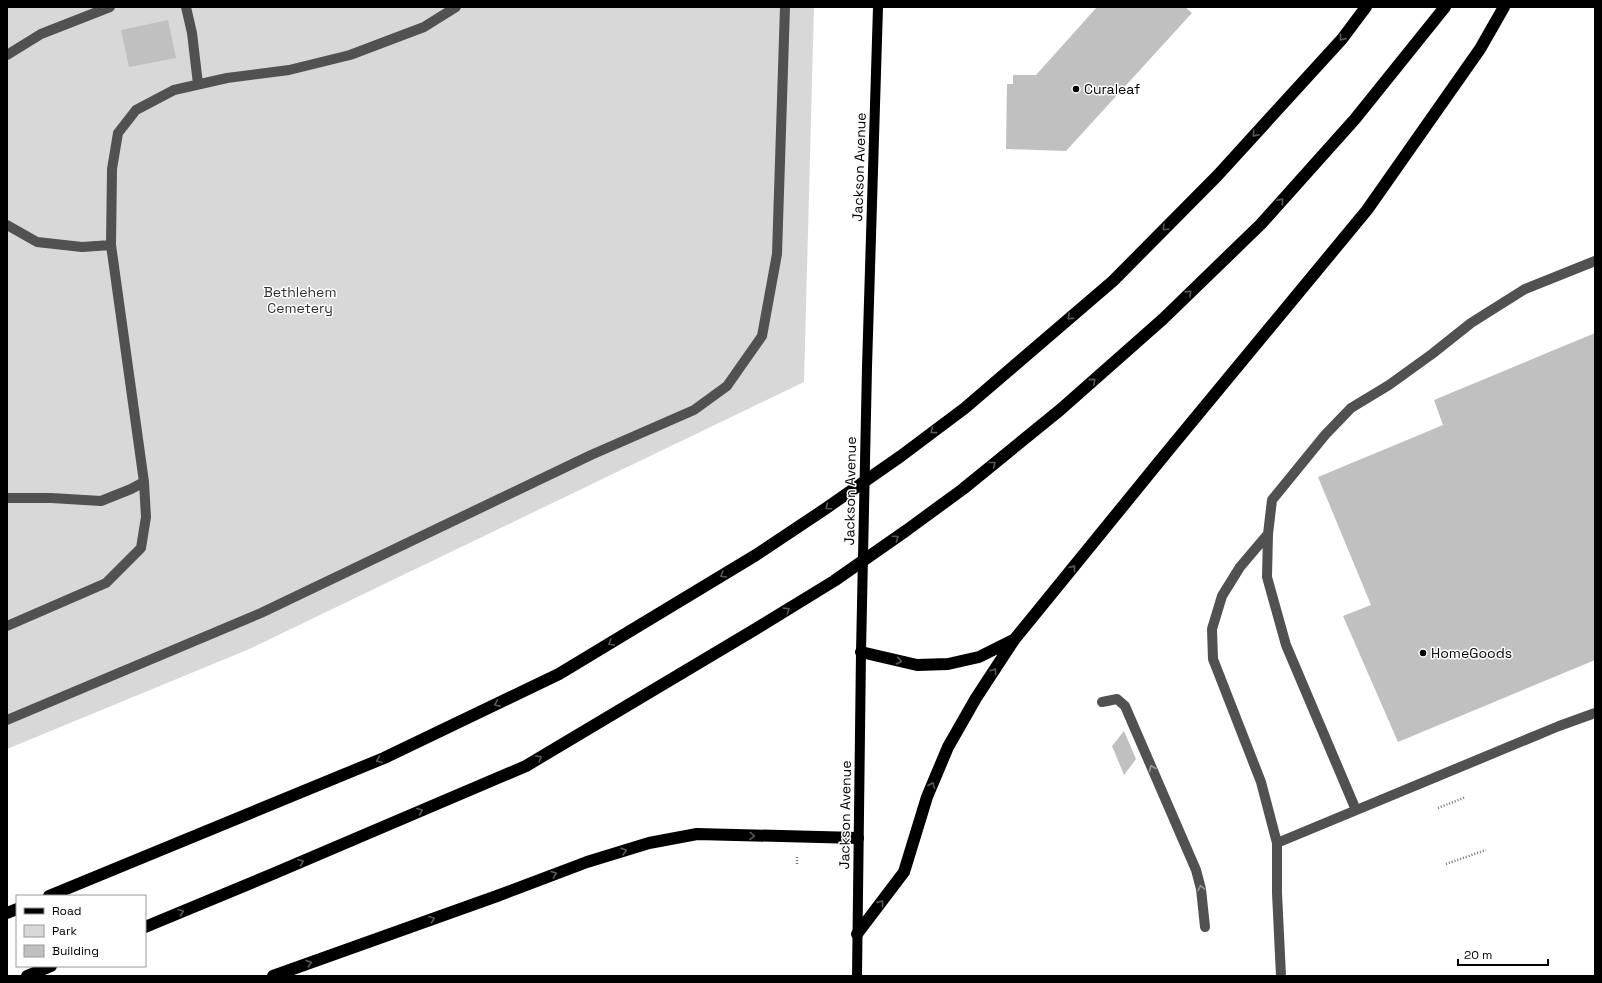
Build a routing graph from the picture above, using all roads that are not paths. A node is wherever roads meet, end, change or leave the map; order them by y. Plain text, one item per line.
1 (110, 7) edge
2 (186, 7) edge
3 (456, 7) edge
4 (785, 7) edge
5 (878, 7) edge
6 (1366, 7) edge
7 (1445, 7) edge
8 (1504, 7) edge
9 (7, 55) edge
10 (198, 84) junction
11 (7, 225) edge
12 (111, 245) junction
13 (1595, 261) edge
14 (144, 482) junction
15 (7, 498) edge
16 (1268, 534) junction
17 (7, 626) edge
18 (1014, 640) junction
19 (861, 652) junction
20 (1102, 702) dead end
21 (1595, 712) edge
22 (7, 720) edge
23 (1356, 810) junction
24 (858, 838) junction
25 (1277, 843) junction
26 (51, 895) edge
27 (16, 910) edge
28 (7, 914) edge
29 (146, 927) edge
30 (1205, 927) dead end
31 (857, 934) junction
32 (49, 967) edge
33 (27, 976) edge
34 (273, 976) edge
35 (857, 976) edge
36 (1281, 976) edge

1 - 9 lane
2 - 10 lane
3 - 10 lane
4 - 22 lane
5 - 19 main road, Jackson Avenue
6 -> 26 highway
29 -> 7 highway
18 -> 8 highway
10 - 12 lane
11 - 12 lane
12 - 14 lane
13 - 16 lane
14 - 15 lane
14 - 17 lane
16 - 23 lane
16 - 25 lane
19 -> 18 highway
31 -> 18 highway
19 - 24 main road, Jackson Avenue
30 -> 20 lane
21 - 23 lane
23 - 25 lane
24 - 31 main road, Jackson Avenue
34 -> 24 highway
25 - 36 lane
27 - 28 highway
31 - 35 main road, Jackson Avenue
32 - 33 highway

